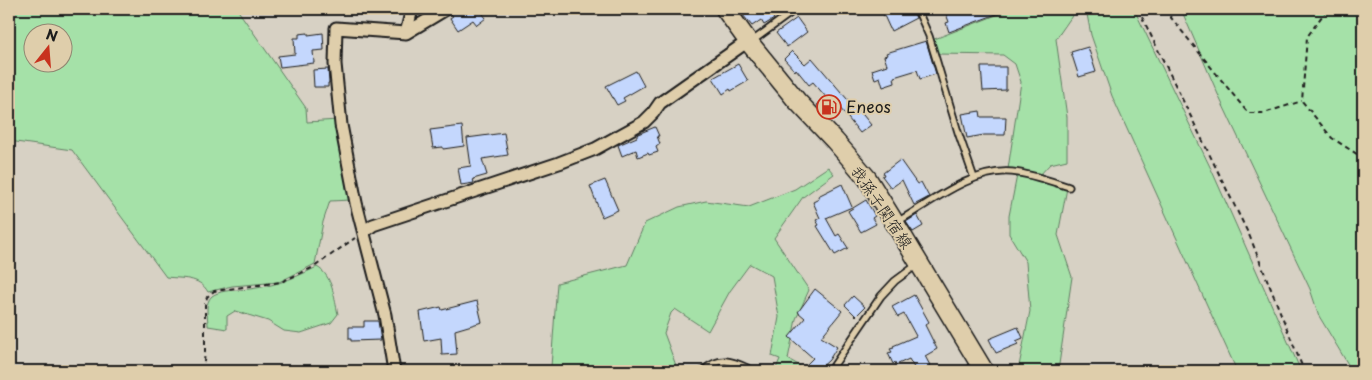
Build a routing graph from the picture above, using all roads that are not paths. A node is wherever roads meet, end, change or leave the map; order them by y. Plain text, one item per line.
1 (412, 9) edge
2 (446, 9) edge
3 (725, 9) edge
4 (796, 9) edge
5 (917, 9) edge
6 (406, 33) junction
7 (748, 42) junction
8 (974, 178) junction
9 (1068, 187) dead end
10 (896, 223) junction
11 (365, 231) junction
12 (919, 263) junction
13 (394, 371) edge
14 (703, 371) edge
15 (754, 371) edge
16 (830, 371) edge
17 (984, 371) edge

1 - 6 street
2 - 6 street
3 - 7 main road, 我孫子関宿線
4 - 7 lane
5 - 8 lane
6 - 11 street
7 - 10 main road, 我孫子関宿線
7 - 11 street
8 - 9 lane
8 - 10 lane
10 - 12 main road, 我孫子関宿線
11 - 13 street
12 - 16 lane
12 - 17 main road, 我孫子関宿線
14 - 15 lane

